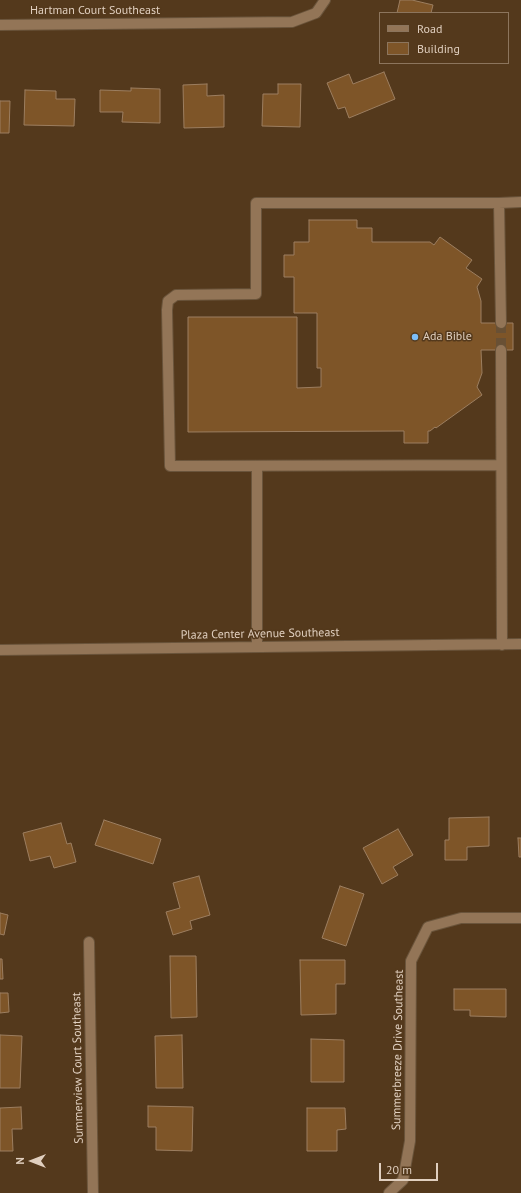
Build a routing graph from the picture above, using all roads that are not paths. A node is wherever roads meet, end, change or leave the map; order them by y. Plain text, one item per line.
1 (325, 0) edge
2 (0, 25) edge
3 (521, 202) edge
4 (499, 203) junction
5 (501, 323) tunnel mouth
6 (501, 350) tunnel mouth
7 (501, 465) junction
8 (257, 466) junction
9 (521, 644) edge
10 (502, 645) junction
11 (257, 647) junction
12 (0, 650) edge
13 (521, 918) edge
14 (89, 942) dead end
15 (93, 1193) edge
16 (389, 1193) edge

1 - 2 street, Hartman Court Southeast
3 - 4 street
4 - 5 street
4 - 8 street
6 - 7 street
7 - 8 street
7 - 10 street
8 - 11 street
9 - 10 street, Plaza Center Avenue Southeast
10 - 11 street, Plaza Center Avenue Southeast
11 - 12 street, Plaza Center Avenue Southeast
13 - 16 street, Summerbreeze Drive Southeast
14 - 15 street, Summerview Court Southeast

